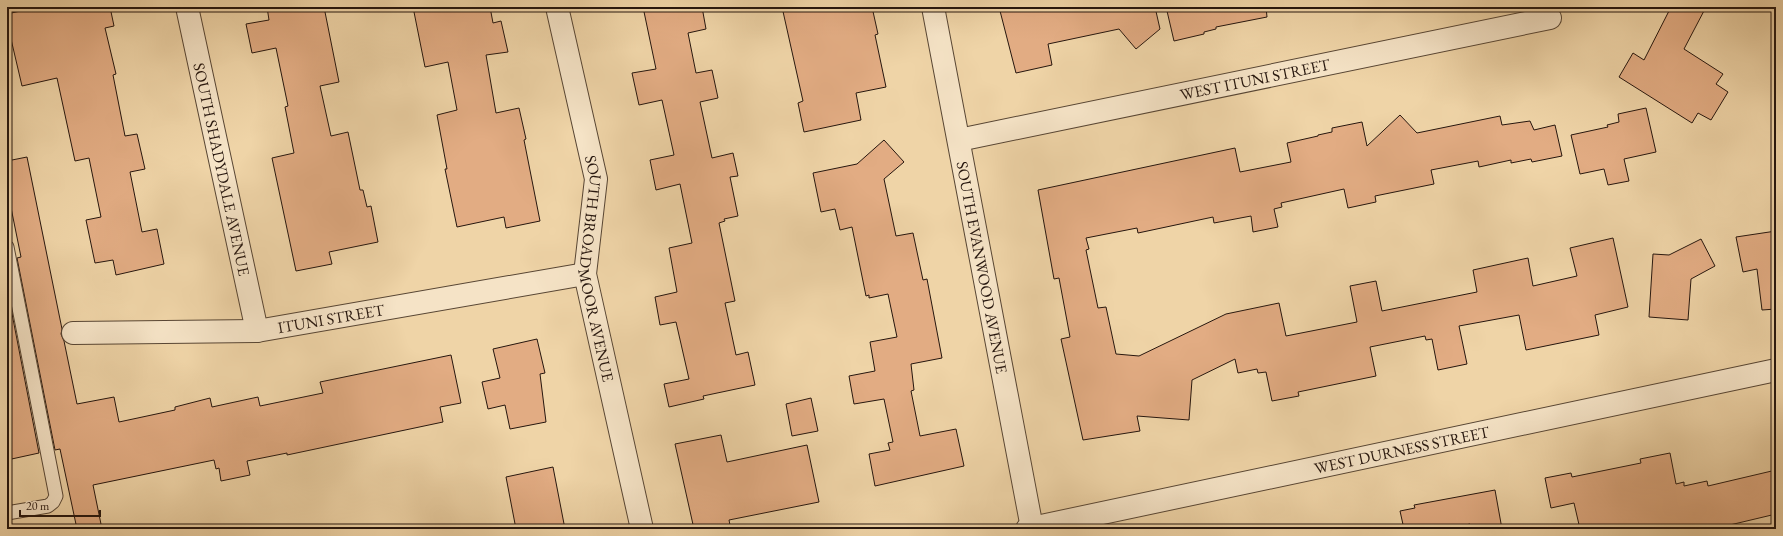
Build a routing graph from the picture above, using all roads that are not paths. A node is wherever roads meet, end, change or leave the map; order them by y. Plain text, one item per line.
1 (187, 7) edge
2 (557, 7) edge
3 (933, 7) edge
4 (1550, 18) dead end
5 (959, 140) junction
6 (7, 247) edge
7 (585, 274) junction
8 (257, 331) junction
9 (73, 333) dead end
10 (1776, 370) edge
11 (7, 513) edge
12 (1030, 528) edge
13 (642, 529) edge

1 - 8 street, SOUTH SHADYDALE AVENUE
2 - 7 street, SOUTH BROADMOOR AVENUE
3 - 5 street, SOUTH EVANWOOD AVENUE
4 - 5 street, WEST ITUNI STREET
5 - 12 street, SOUTH EVANWOOD AVENUE
6 - 11 lane
7 - 8 street, ITUNI STREET
7 - 13 street, SOUTH BROADMOOR AVENUE
8 - 9 street, ITUNI STREET
10 - 12 street, WEST DURNESS STREET

